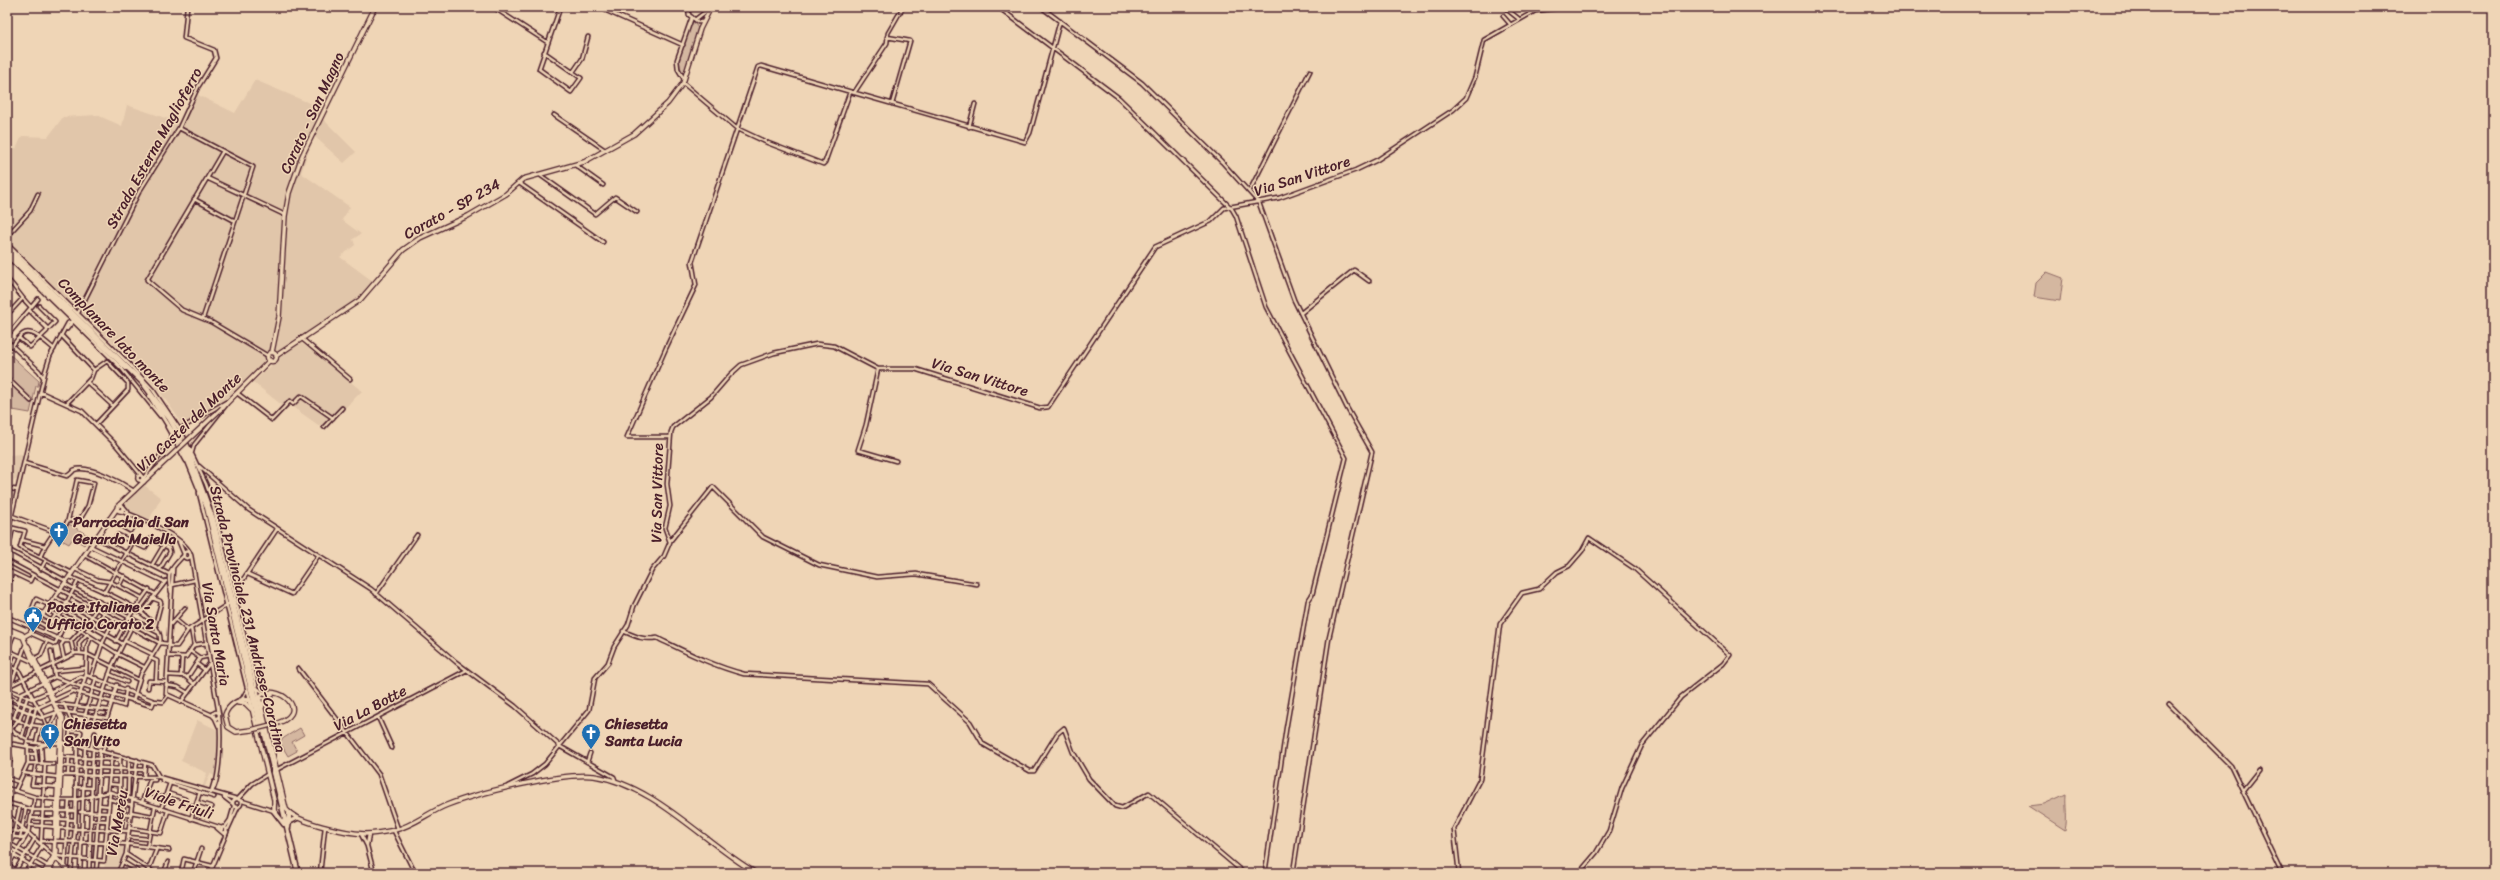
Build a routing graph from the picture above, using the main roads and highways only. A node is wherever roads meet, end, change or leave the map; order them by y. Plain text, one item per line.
1 (375, 7) edge
2 (711, 7) edge
3 (7, 248) edge
4 (7, 253) edge
5 (272, 352) junction
6 (276, 356) junction
7 (270, 360) junction
8 (7, 628) edge
9 (7, 631) edge
10 (30, 633) junction
11 (23, 637) junction
12 (26, 644) junction
13 (273, 694) junction
14 (53, 700) junction
15 (235, 703) junction
16 (262, 709) junction
17 (253, 710) junction
18 (58, 712) junction
19 (61, 743) junction
20 (59, 776) junction
21 (58, 800) junction
22 (274, 811) joint
23 (289, 813) junction
24 (297, 818) junction
25 (289, 822) junction
26 (284, 824) junction
27 (288, 831) junction
28 (56, 857) junction
29 (49, 867) junction
30 (70, 872) edge
31 (44, 873) edge
32 (47, 873) edge
33 (296, 873) edge
34 (756, 873) edge

1 - 5 main road, Corato - San Magno
2 - 6 main road, Corato - SP 234
3 - 27 highway, Strada Provinciale 231 Andriese-Coratina
4 - 26 highway, Strada Provinciale 231 Andriese-Coratina
5 - 6 main road
5 - 7 main road
6 - 7 main road, Via Castel del Monte
7 - 10 main road, Via Castel del Monte, bridge
8 - 11 main road
9 - 11 main road
10 - 11 main road, Via Castel del Monte
10 - 12 main road, Via Castel del Monte
11 - 12 main road
12 - 14 main road
13 - 15 main road, bridge
13 - 16 main road
13 - 16 main road, Complanare lato monte
14 - 18 main road
14 - 18 main road
15 - 17 main road
15 - 17 main road
16 - 23 main road, Complanare lato monte
17 - 22 main road
18 - 19 main road
18 - 19 main road
19 - 20 main road
19 - 20 main road
20 - 21 main road
20 - 21 main road
21 - 28 main road
22 - 26 highway
23 - 24 main road
23 - 25 highway
24 - 25 highway
24 - 34 main road
25 - 27 highway
26 - 33 highway, Strada Provinciale 231 Andriese-Coratina
27 - 33 highway, Strada Provinciale 231 Andriese-Coratina
28 - 29 main road
28 - 30 main road
29 - 31 main road
29 - 32 main road

